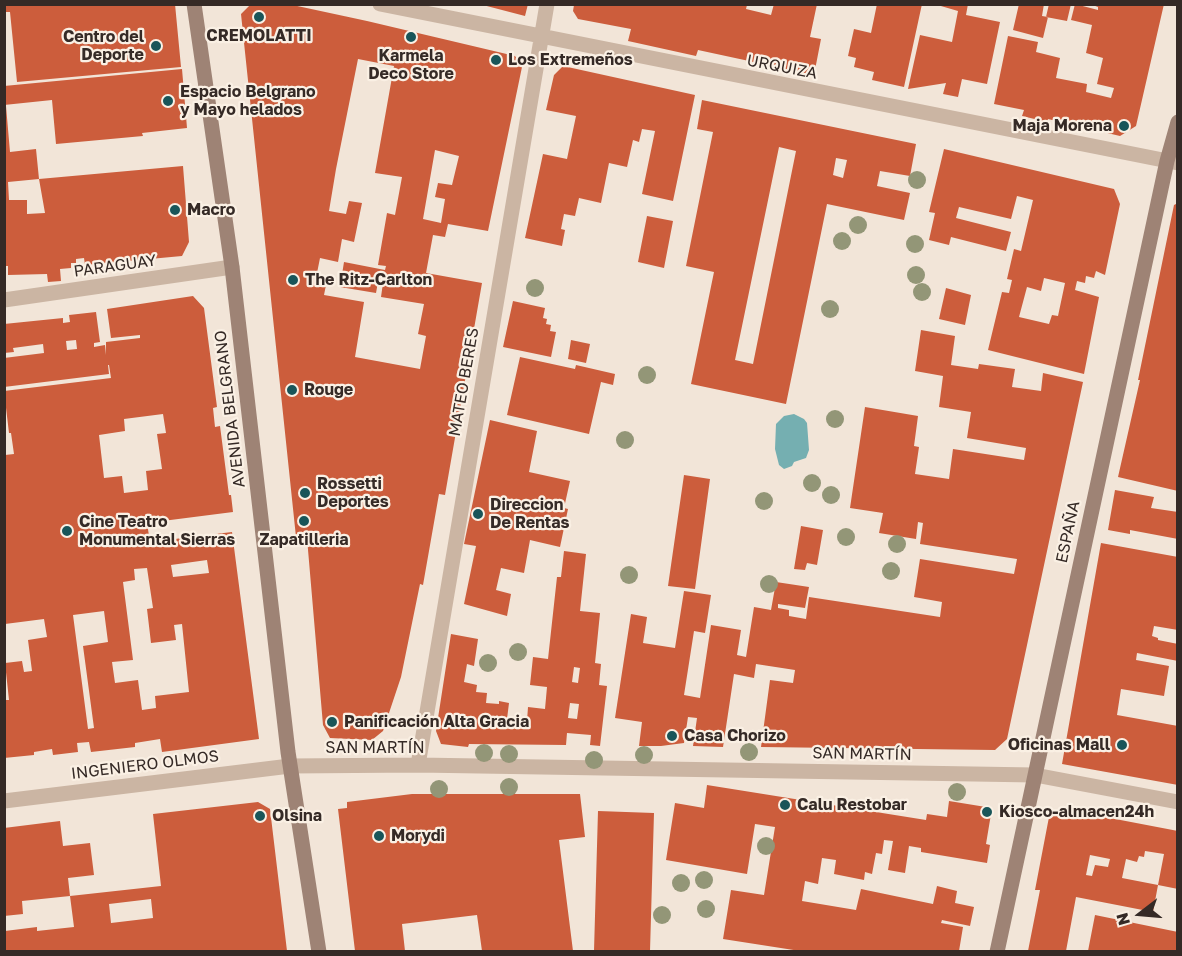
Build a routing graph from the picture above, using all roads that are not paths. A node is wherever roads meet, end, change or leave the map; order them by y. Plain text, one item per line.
1 (194, 4) edge
2 (380, 4) edge
3 (547, 4) edge
4 (540, 37) junction
5 (1178, 122) edge
6 (1172, 162) edge
7 (232, 267) junction
8 (4, 300) edge
9 (418, 765) junction
10 (291, 766) junction
11 (1035, 775) junction
12 (4, 801) edge
13 (1178, 802) edge
14 (319, 951) edge
15 (998, 951) edge

1 - 7 street, AVENIDA BELGRANO
2 - 4 street, URQUIZA
3 - 4 street, MATEO BERES
4 - 6 street, URQUIZA
4 - 9 street, MATEO BERES
5 - 6 street, ESPAÑA
6 - 11 street, ESPAÑA
7 - 8 street, PARAGUAY
7 - 10 street, AVENIDA BELGRANO
9 - 10 street, SAN MARTÍN
9 - 11 street, SAN MARTÍN
10 - 12 street, INGENIERO OLMOS
10 - 14 street, AVENIDA BELGRANO
11 - 13 street, SAN MARTÍN
11 - 15 street, ESPAÑA

